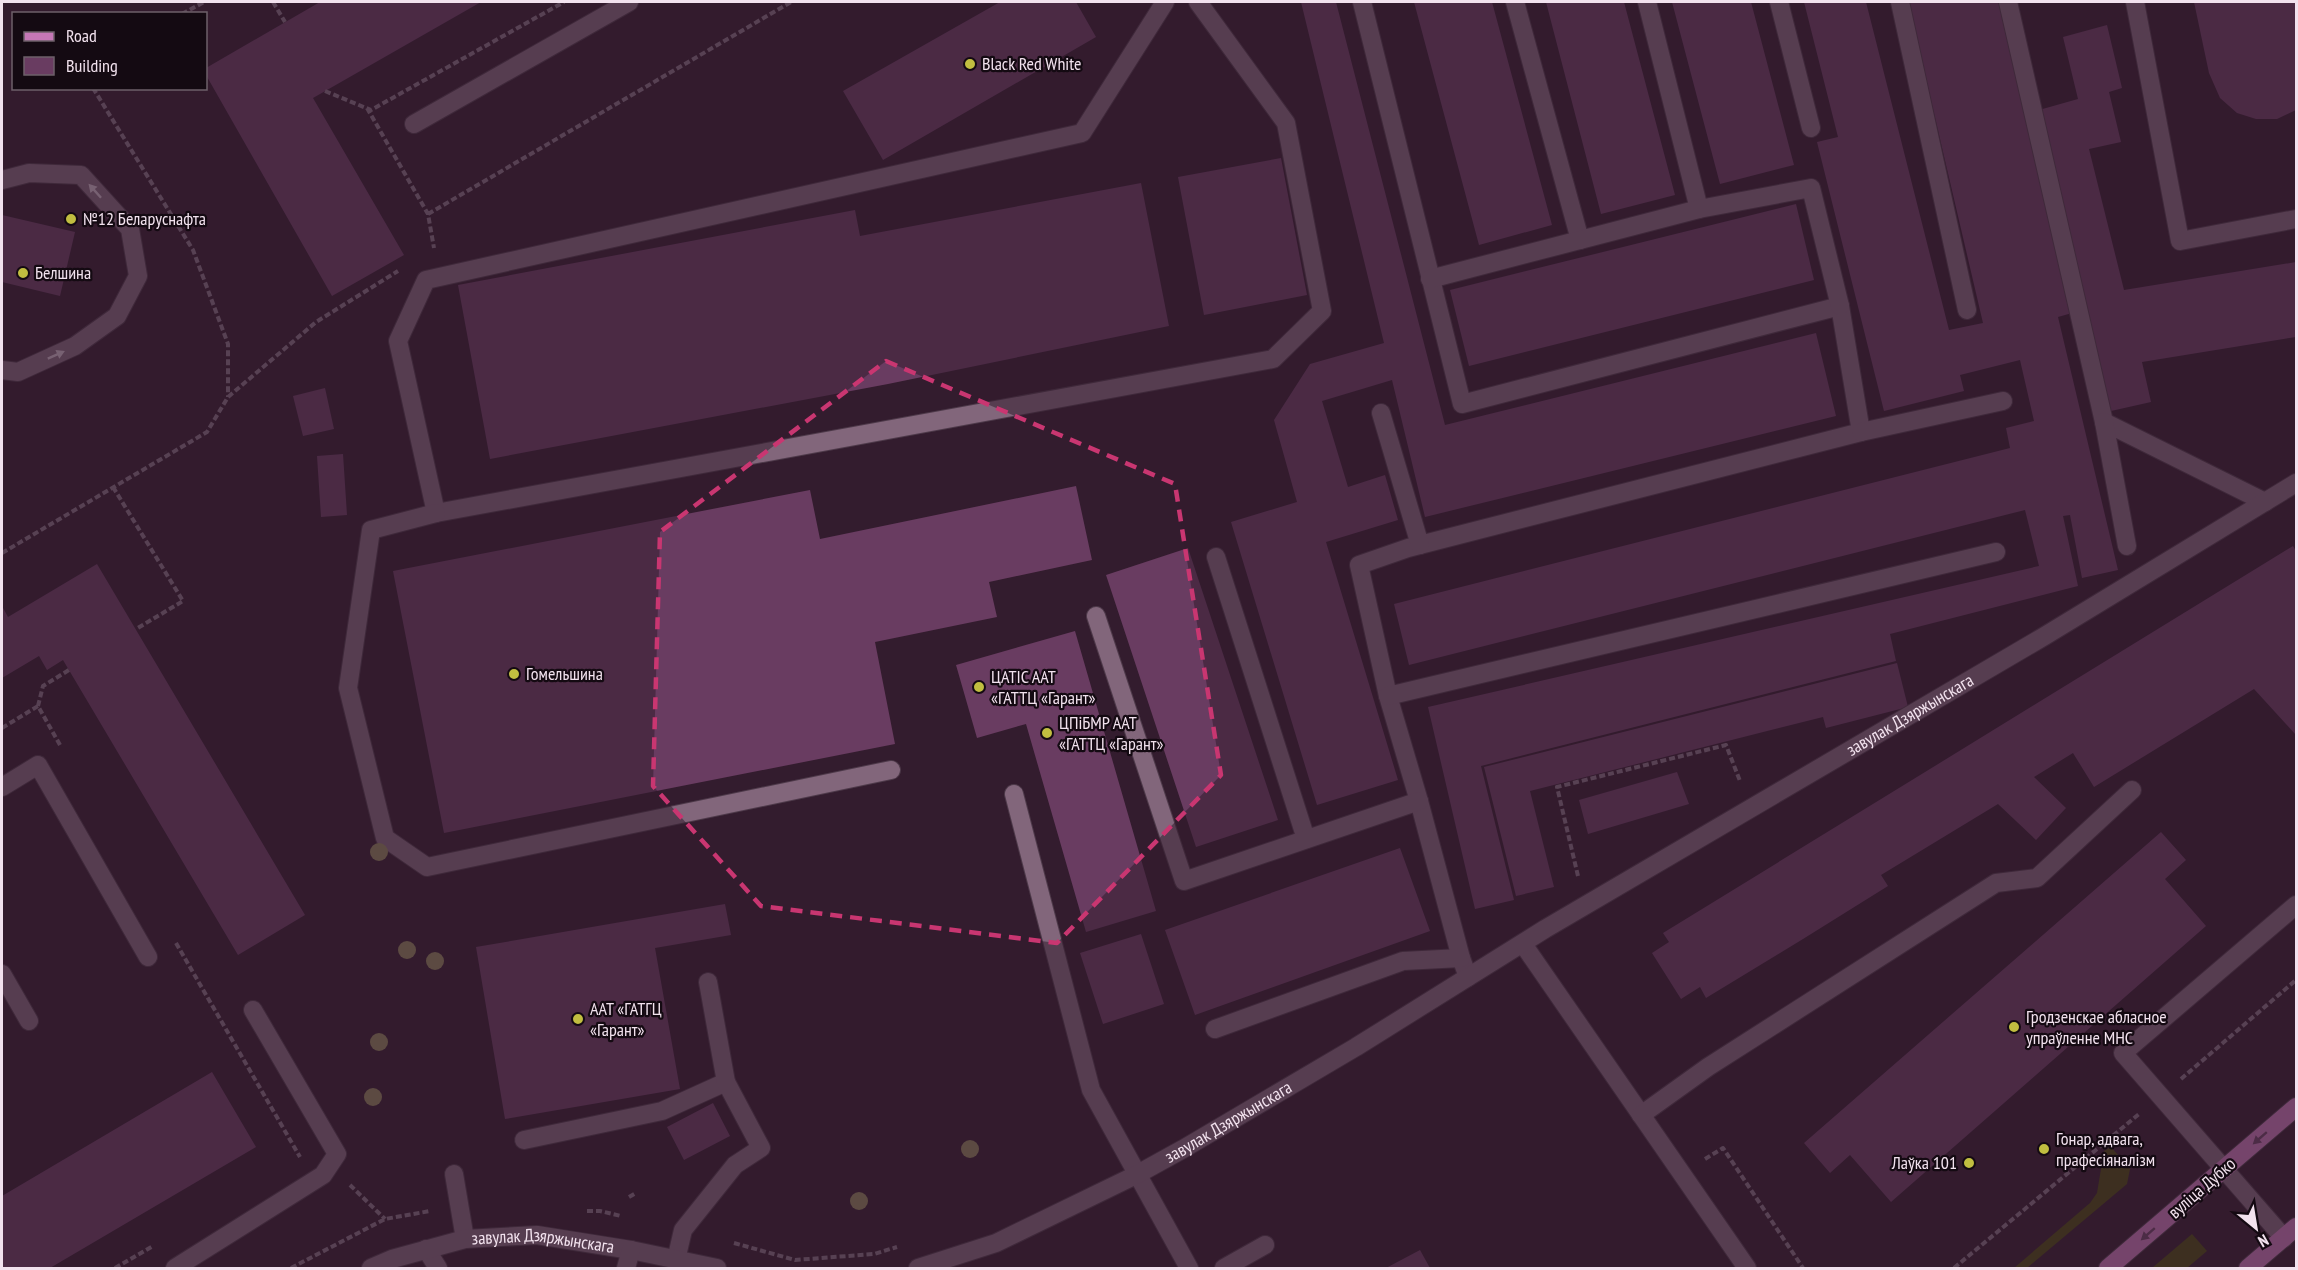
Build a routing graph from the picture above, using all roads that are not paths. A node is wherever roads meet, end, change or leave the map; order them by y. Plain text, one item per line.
1 (629, 2) edge
2 (1165, 2) edge
3 (1198, 2) edge
4 (1362, 2) edge
5 (1515, 2) edge
6 (1647, 2) edge
7 (1779, 2) edge
8 (1900, 2) edge
9 (2008, 2) edge
10 (2135, 2) edge
11 (414, 124) dead end
12 (1811, 128) dead end
13 (2, 180) edge
14 (1699, 209) junction
15 (2296, 219) edge
16 (1580, 240) junction
17 (1430, 279) junction
18 (1840, 306) junction
19 (1967, 310) dead end
20 (2, 370) edge
21 (2003, 401) dead end
22 (1381, 413) dead end
23 (2104, 422) junction
24 (1862, 432) junction
25 (2296, 483) edge
26 (2265, 502) junction
27 (436, 513) junction
28 (1420, 545) junction
29 (2127, 546) dead end
30 (1996, 552) dead end
31 (1216, 557) dead end
32 (1096, 615) dead end
33 (1388, 696) junction
34 (891, 770) dead end
35 (2, 787) edge
36 (2132, 790) dead end
37 (1014, 794) dead end
38 (1419, 801) junction
39 (1306, 839) junction
40 (2296, 904) edge
41 (1523, 944) junction
42 (148, 957) dead end
43 (1461, 958) junction
44 (2, 974) edge
45 (1468, 977) junction
46 (708, 982) dead end
47 (253, 1010) dead end
48 (29, 1021) dead end
49 (1215, 1029) dead end
50 (726, 1082) junction
51 (2296, 1107) edge
52 (1641, 1115) junction
53 (524, 1140) dead end
54 (2224, 1169) junction
55 (454, 1173) dead end
56 (1136, 1175) junction
57 (2290, 1232) edge
58 (465, 1239) junction
59 (1264, 1245) dead end
60 (426, 1250) junction
61 (631, 1250) junction
62 (676, 1260) junction
63 (175, 1269) edge
64 (371, 1269) edge
65 (438, 1269) edge
66 (626, 1269) edge
67 (717, 1269) edge
68 (918, 1269) edge
69 (1189, 1269) edge
70 (1224, 1269) edge
71 (1747, 1269) edge
72 (2108, 1269) edge
73 (2248, 1269) edge

1 - 11 street
2 - 27 street
3 - 27 street
4 - 17 street
5 - 16 street
6 - 14 street
7 - 12 street
8 - 19 street
9 - 23 street
10 - 15 street
20 -> 13 street
14 - 16 street
14 - 18 street
16 - 17 street
17 - 18 street
18 - 24 street
21 - 24 street
22 - 28 street
23 - 26 street
23 - 29 street
24 - 28 street
25 - 26 street, завулак Дзяржынскага
26 - 41 street, завулак Дзяржынскага
27 - 34 street
28 - 33 street
30 - 33 street
31 - 39 street
32 - 39 street
33 - 38 street
35 - 42 street
36 - 52 street
37 - 56 street
38 - 39 street
38 - 43 street
40 - 54 street
41 - 45 street, завулак Дзяржынскага
41 - 52 street
43 - 45 street
43 - 49 street
44 - 48 street
45 - 56 street, завулак Дзяржынскага
46 - 50 street
47 - 63 street
50 - 53 street
50 - 62 street
51 -> 54 main road, вуліца Дубко
52 - 71 street
54 - 57 street
54 -> 72 main road, вуліца Дубко
55 - 58 street
56 - 68 street, завулак Дзяржынскага
56 - 69 street
57 - 73 main road
58 - 60 street, завулак Дзяржынскага
58 - 61 street, завулак Дзяржынскага
59 - 70 street
60 - 64 street, завулак Дзяржынскага
60 - 65 street
61 - 62 street, завулак Дзяржынскага
61 - 66 street
62 - 67 street, завулак Дзяржынскага

